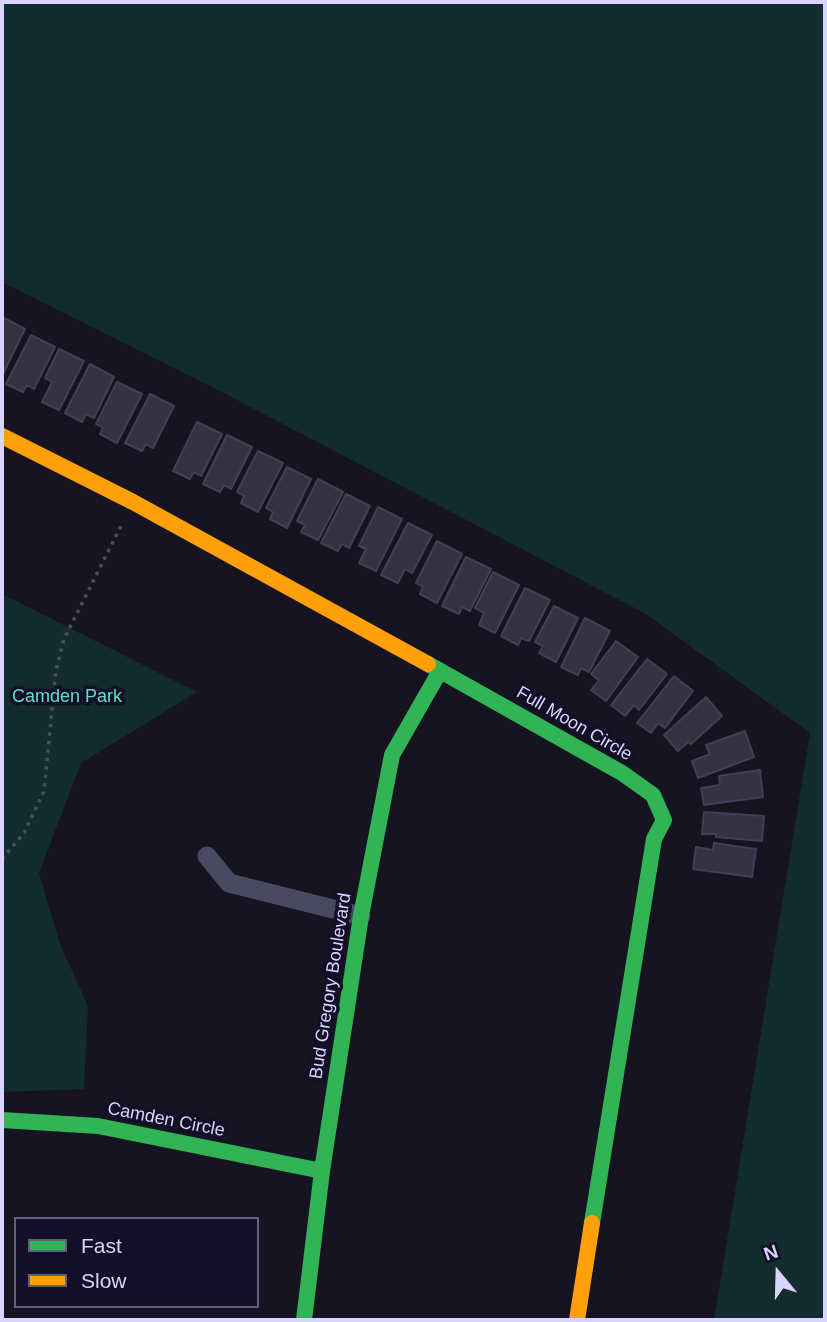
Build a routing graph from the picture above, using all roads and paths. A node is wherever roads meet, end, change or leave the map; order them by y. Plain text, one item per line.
1 (2, 436) edge
2 (132, 502) junction
3 (440, 671) junction
4 (208, 856) dead end
5 (2, 859) edge
6 (361, 916) junction
7 (2, 1120) edge
8 (322, 1171) junction
9 (304, 1320) edge
10 (577, 1320) edge

1 - 2 street, Full Moon Circle
2 - 3 street, Full Moon Circle
2 - 5 path
3 - 6 street, Bud Gregory Boulevard
3 - 10 street, Full Moon Circle
4 - 6 street
6 - 8 street, Bud Gregory Boulevard
7 - 8 street, Camden Circle
8 - 9 street, Bud Gregory Boulevard

